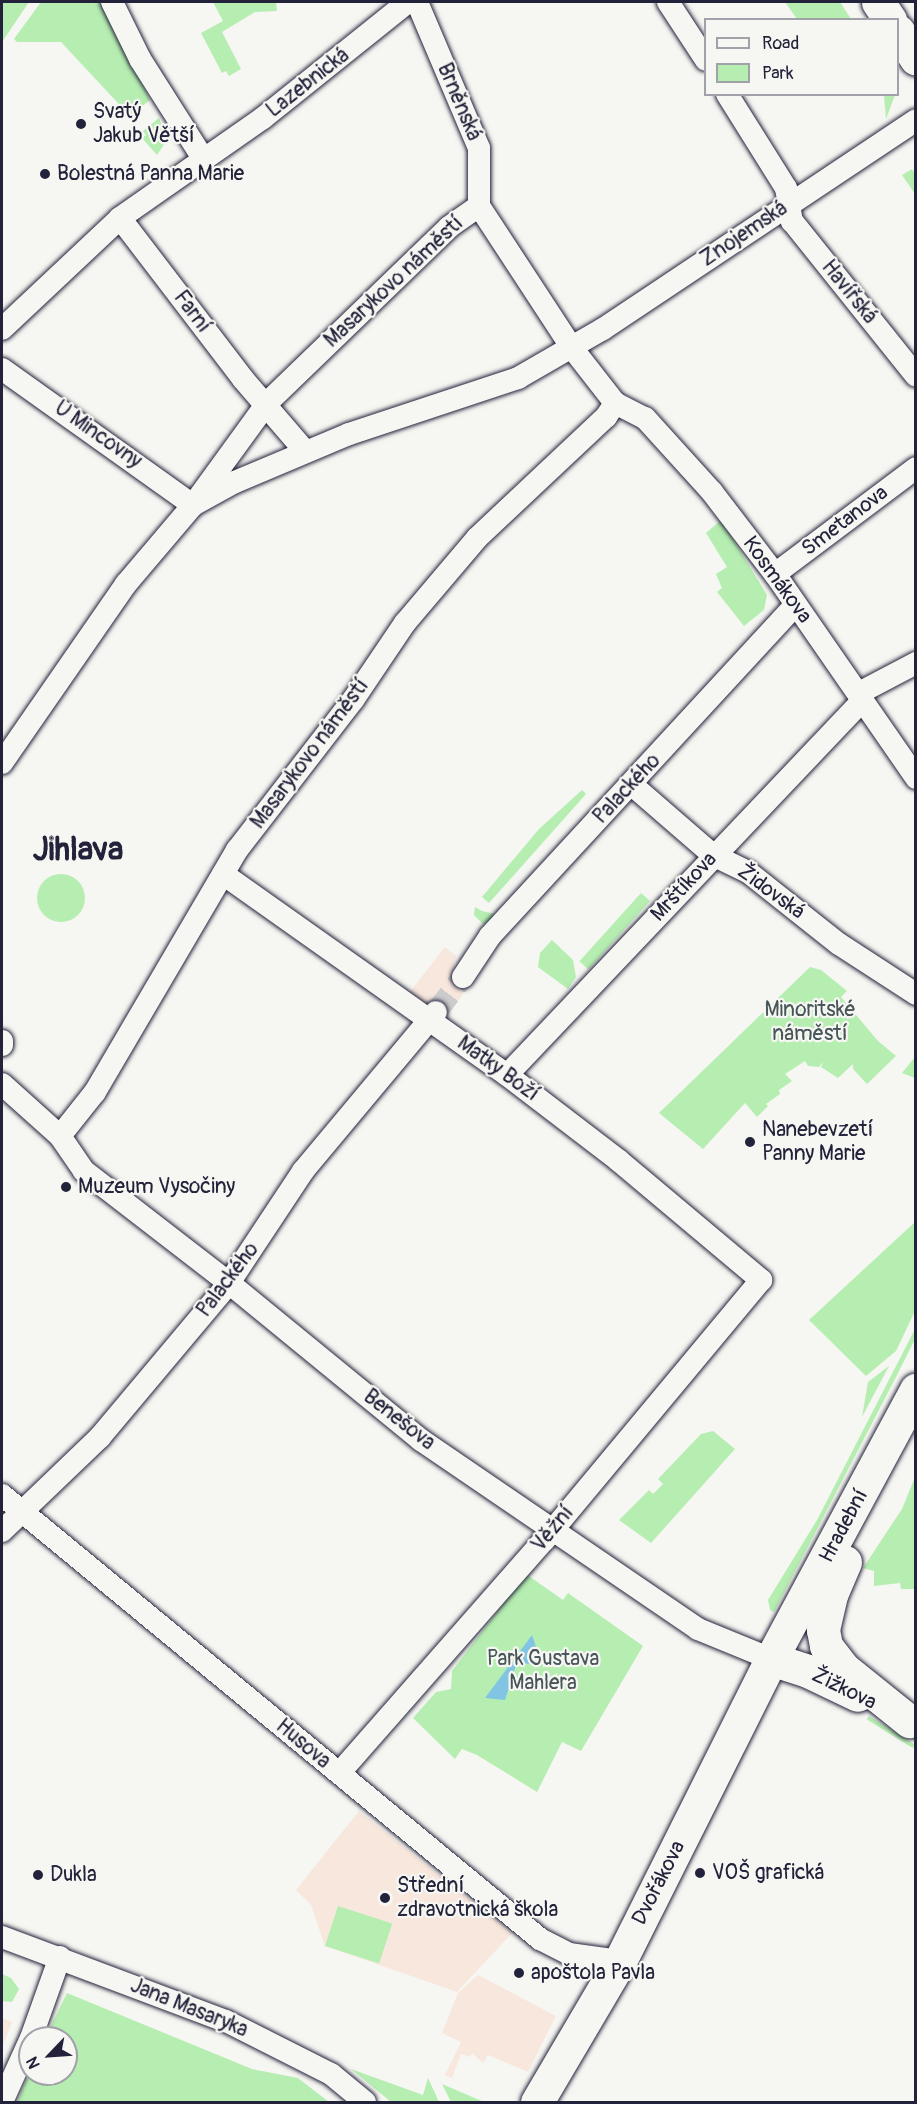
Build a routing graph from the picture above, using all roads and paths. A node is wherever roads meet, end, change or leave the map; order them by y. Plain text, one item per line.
1 (112, 2) edge
2 (408, 2) edge
3 (417, 2) edge
4 (668, 2) edge
5 (878, 2) edge
6 (889, 18) edge
7 (899, 34) edge
8 (704, 58) edge
9 (915, 59) edge
10 (728, 96) edge
11 (915, 120) edge
12 (204, 160) junction
13 (788, 205) junction
14 (478, 206) junction
15 (120, 218) junction
16 (2, 329) edge
17 (572, 348) junction
18 (2, 369) edge
19 (915, 376) edge
20 (267, 403) junction
21 (615, 403) junction
22 (305, 451) junction
23 (915, 468) edge
24 (193, 505) junction
25 (775, 574) junction
26 (795, 605) junction
27 (915, 663) edge
28 (861, 697) junction
29 (2, 763) edge
30 (915, 778) edge
31 (631, 784) junction
32 (713, 855) junction
33 (223, 874) junction
34 (463, 977) tunnel mouth
35 (915, 994) edge
36 (433, 1016) junction
37 (2, 1041) edge
38 (2, 1046) edge
39 (507, 1075) junction
40 (2, 1084) edge
41 (60, 1136) junction
42 (761, 1280) joint
43 (229, 1283) junction
44 (909, 1403) edge
45 (2, 1495) edge
46 (23, 1512) junction
47 (2, 1531) edge
48 (551, 1531) junction
49 (771, 1659) junction
50 (912, 1723) edge
51 (339, 1773) junction
52 (2, 1936) edge
53 (60, 1957) junction
54 (620, 1961) junction
55 (35, 2026) edge
56 (18, 2066) edge
57 (2, 2103) edge
58 (365, 2103) edge
59 (537, 2103) edge

1 - 12 street
2 - 12 street, Lazebnická
3 - 14 street, Brněnská
4 - 8 street
5 - 6 main road
7 - 9 main road
10 - 13 street, Havířská
11 - 13 street, Znojemská
12 - 15 street, Lazebnická
13 - 17 street, Znojemská
13 - 19 street, Havířská
14 - 17 street, Masarykovo náměstí
14 - 20 street, Masarykovo náměstí
15 - 16 street, Lazebnická
15 - 20 street, Farní
17 - 21 street, Masarykovo náměstí
17 - 22 street, Masarykovo náměstí
18 - 24 street, U Mincovny
20 - 22 street
20 - 24 street, Masarykovo náměstí
21 - 25 street, Kosmákova
21 - 33 street, Masarykovo náměstí
22 - 24 street, Masarykovo náměstí
23 - 25 street, Smetanova
24 - 29 street, Masarykovo náměstí
25 - 26 street, Kosmákova
26 - 28 street, Kosmákova
26 - 31 street, Palackého
27 - 28 street
28 - 30 street, Kosmákova
28 - 32 street, Mrštíkova
31 - 32 street, Židovská
31 - 34 street, Palackého
32 - 35 street, Židovská
32 - 39 street, Mrštíkova
33 - 36 street, Matky Boží
33 - 41 street, Masarykovo náměstí
36 - 39 street, Matky Boží
36 - 43 street, Palackého
37 - 38 street
39 - 42 street, Matky Boží
40 - 41 street
41 - 43 street, Benešova
42 - 48 street, Věžní
43 - 46 street, Palackého
43 - 48 street, Benešova
44 - 49 main road, Hradební
44 - 50 main road
45 - 46 street, Husova
46 - 47 street, Palackého
46 - 51 street, Husova
48 - 49 street, Benešova
48 - 51 street, Věžní
49 - 50 main road, Žižkova
49 - 54 main road, Dvořákova
51 - 54 street, Husova
52 - 53 street, Jana Masaryka
53 - 55 street
53 - 58 street, Jana Masaryka
54 - 59 main road, Dvořákova
56 - 57 street

